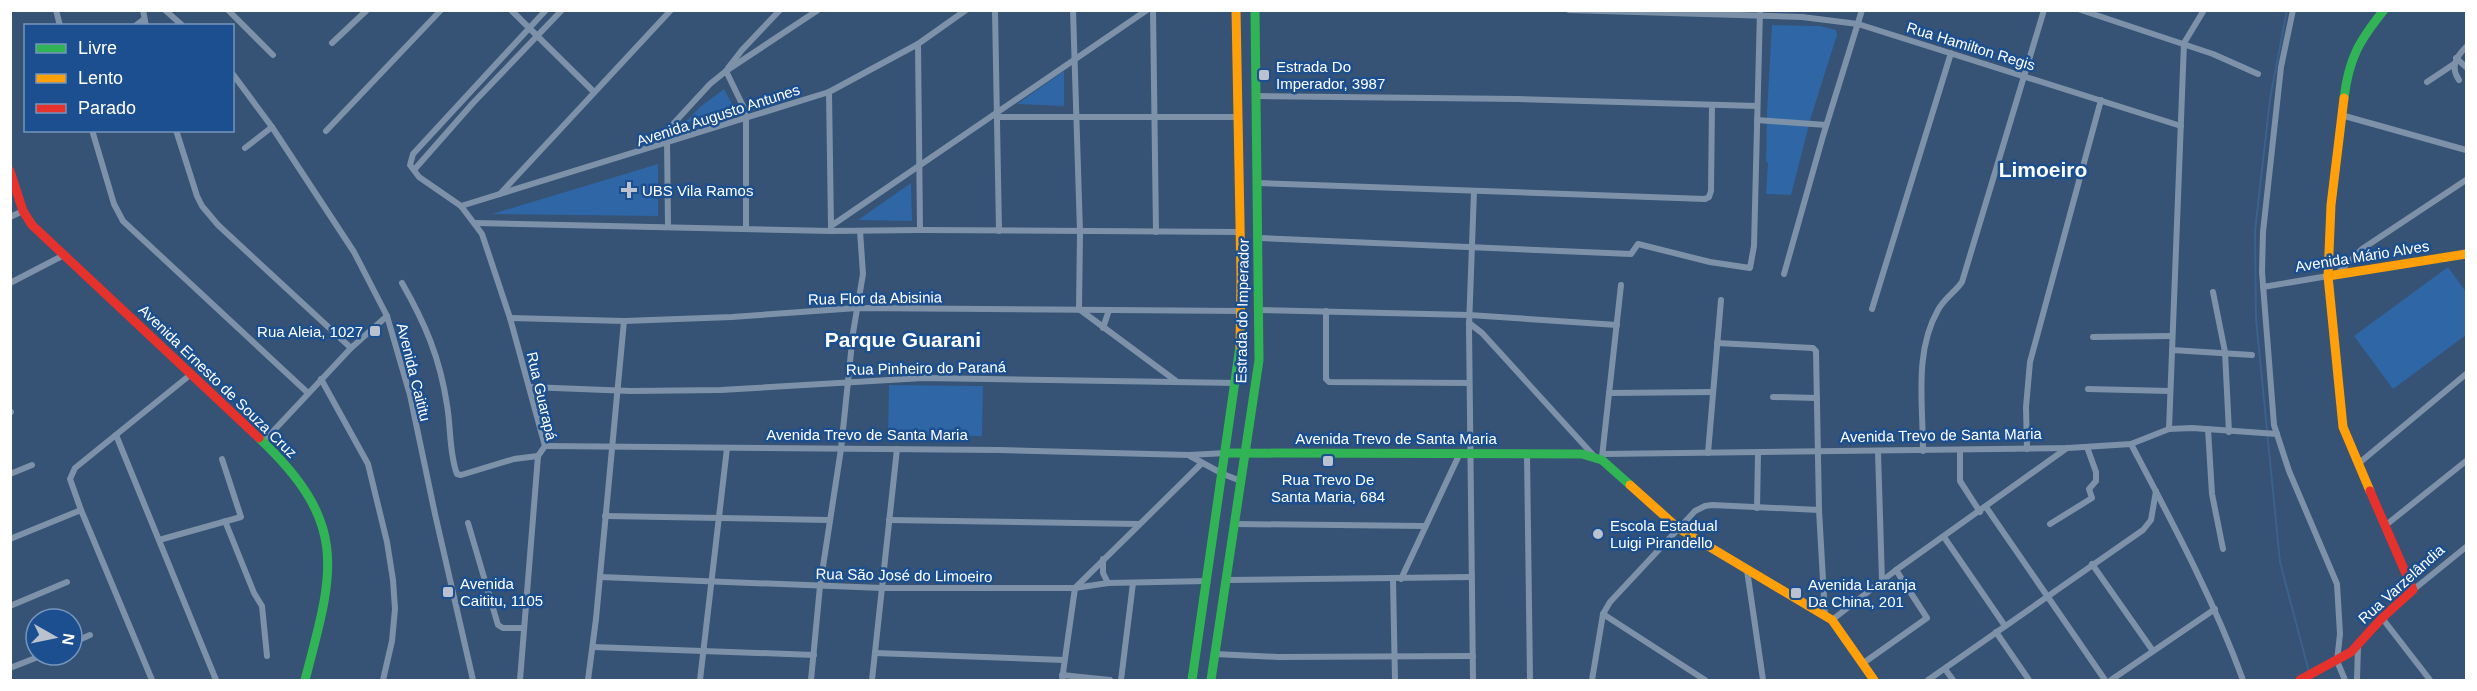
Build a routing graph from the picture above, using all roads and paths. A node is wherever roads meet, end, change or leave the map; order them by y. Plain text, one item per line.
1 (165, 10) edge
2 (228, 10) edge
3 (367, 10) edge
4 (441, 10) edge
5 (511, 10) edge
6 (546, 10) edge
7 (562, 10) edge
8 (672, 10) edge
9 (818, 10) edge
10 (966, 10) edge
11 (995, 10) edge
12 (1073, 10) edge
13 (1147, 10) edge
14 (1153, 10) edge
15 (1236, 10) edge
16 (1256, 10) edge
17 (1569, 10) edge
18 (1862, 10) edge
19 (2044, 10) edge
20 (2081, 10) edge
21 (2204, 10) edge
22 (2294, 10) edge
23 (2384, 10) edge
24 (776, 12) edge
25 (1760, 13) edge
26 (181, 24) edge
27 (1858, 24) junction
28 (529, 28) junction
29 (537, 36) junction
30 (332, 43) dead end
31 (2184, 43) junction
32 (918, 44) junction
33 (2466, 47) edge
34 (1951, 53) junction
35 (273, 55) dead end
36 (1074, 60) junction
37 (2455, 61) junction
38 (2466, 66) edge
39 (726, 71) junction
40 (2258, 74) dead end
41 (234, 76) edge
42 (2025, 76) junction
43 (2458, 80) dead end
44 (2427, 82) dead end
45 (594, 92) junction
46 (829, 92) junction
47 (1257, 96) junction
48 (2101, 100) junction
49 (1712, 105) junction
50 (1757, 106) junction
51 (998, 114) junction
52 (2341, 115) junction
53 (1075, 117) junction
54 (1156, 117) junction
55 (1238, 117) junction
56 (746, 118) junction
57 (1756, 120) junction
58 (1826, 125) junction
59 (2181, 126) junction
60 (272, 127) junction
61 (326, 131) dead end
62 (93, 132) edge
63 (177, 132) edge
64 (667, 144) junction
65 (245, 148) dead end
66 (2466, 150) edge
67 (918, 166) junction
68 (414, 170) junction
69 (10, 171) edge
70 (2466, 180) edge
71 (1258, 183) junction
72 (1474, 191) junction
73 (500, 194) junction
74 (461, 206) junction
75 (23, 211) junction
76 (10, 217) edge
77 (476, 223) junction
78 (668, 226) junction
79 (746, 228) junction
80 (831, 228) junction
81 (920, 230) junction
82 (860, 231) junction
83 (999, 231) junction
84 (1080, 232) junction
85 (1156, 232) junction
86 (1240, 232) junction
87 (1259, 238) junction
88 (1472, 247) junction
89 (2466, 254) edge
90 (64, 255) junction
91 (1784, 274) dead end
92 (2332, 275) junction
93 (10, 283) edge
94 (402, 283) dead end
95 (1621, 285) dead end
96 (2263, 287) junction
97 (2213, 291) dead end
98 (1721, 300) dead end
99 (857, 308) junction
100 (1079, 309) junction
101 (1872, 309) dead end
102 (1108, 310) junction
103 (1259, 310) junction
104 (1241, 311) junction
105 (1326, 311) junction
106 (1469, 315) junction
107 (387, 316) junction
108 (510, 318) junction
109 (624, 321) junction
110 (1469, 323) junction
111 (1617, 325) junction
112 (1103, 328) junction
113 (2172, 336) junction
114 (2093, 337) dead end
115 (1717, 343) junction
116 (351, 348) junction
117 (2172, 350) junction
118 (2225, 352) junction
119 (2252, 356) dead end
120 (2466, 374) edge
121 (190, 375) junction
122 (321, 380) junction
123 (847, 381) junction
124 (1176, 381) junction
125 (1237, 383) junction
126 (1469, 383) junction
127 (529, 387) junction
128 (2088, 389) dead end
129 (617, 390) junction
130 (2170, 391) junction
131 (1713, 392) junction
132 (308, 393) junction
133 (1609, 393) junction
134 (1773, 397) dead end
135 (1817, 398) junction
136 (2169, 429) junction
137 (2208, 429) junction
138 (2229, 432) junction
139 (2277, 434) junction
140 (116, 435) junction
141 (263, 442) junction
142 (2131, 444) junction
143 (545, 446) junction
144 (612, 446) junction
145 (2087, 447) junction
146 (727, 448) junction
147 (2068, 448) junction
148 (841, 449) junction
149 (897, 449) junction
150 (2027, 449) junction
151 (1960, 450) junction
152 (1923, 451) junction
153 (1818, 452) junction
154 (1878, 452) junction
155 (1226, 453) junction
156 (1246, 453) junction
157 (1460, 453) junction
158 (1471, 453) junction
159 (1708, 453) junction
160 (1527, 454) junction
161 (1758, 454) junction
162 (1189, 455) junction
163 (538, 456) junction
164 (1600, 457) junction
165 (222, 459) dead end
166 (2466, 460) edge
167 (1202, 463) junction
168 (2358, 464) junction
169 (32, 465) dead end
170 (10, 474) edge
171 (1223, 474) junction
172 (1242, 476) junction
173 (2156, 491) junction
174 (1986, 507) junction
175 (1757, 508) junction
176 (81, 510) junction
177 (1820, 510) junction
178 (1980, 512) junction
179 (605, 516) junction
180 (718, 518) junction
181 (829, 520) junction
182 (889, 520) junction
183 (225, 521) junction
184 (468, 523) dead end
185 (1138, 524) junction
186 (1235, 524) junction
187 (2050, 524) dead end
188 (2386, 525) junction
189 (1425, 526) junction
190 (1678, 528) junction
191 (1944, 537) junction
192 (10, 539) edge
193 (159, 540) junction
194 (2466, 547) edge
195 (2223, 549) dead end
196 (1103, 559) junction
197 (2092, 564) junction
198 (1747, 570) junction
199 (1896, 570) junction
200 (600, 577) junction
201 (1472, 577) junction
202 (1393, 579) junction
203 (1401, 579) junction
204 (1226, 580) junction
205 (1207, 581) junction
206 (1882, 581) junction
207 (67, 582) dead end
208 (712, 582) junction
209 (1108, 583) junction
210 (1133, 583) junction
211 (820, 586) junction
212 (882, 588) junction
213 (1075, 588) junction
214 (2413, 590) junction
215 (2048, 596) junction
216 (10, 606) edge
217 (2215, 609) junction
218 (1603, 614) junction
219 (1828, 617) junction
220 (2382, 618) junction
221 (2005, 626) junction
222 (523, 628) junction
223 (1996, 632) junction
224 (90, 635) dead end
225 (84, 638) edge
226 (2358, 646) junction
227 (593, 647) junction
228 (704, 651) junction
229 (2152, 651) junction
230 (875, 653) junction
231 (1215, 654) junction
232 (814, 655) junction
233 (267, 656) dead end
234 (1394, 656) junction
235 (1473, 656) junction
236 (1064, 660) junction
237 (2337, 661) junction
238 (24, 663) edge
239 (1862, 664) junction
240 (10, 669) edge
241 (1945, 669) junction
242 (1062, 678) edge
243 (2302, 679) edge
244 (472, 680) edge
245 (152, 681) edge
246 (216, 681) edge
247 (305, 681) edge
248 (383, 681) edge
249 (520, 681) edge
250 (588, 681) edge
251 (700, 681) edge
252 (811, 681) edge
253 (872, 681) edge
254 (1110, 681) edge
255 (1121, 681) edge
256 (1192, 681) edge
257 (1211, 681) edge
258 (1395, 681) edge
259 (1473, 681) edge
260 (1530, 681) edge
261 (1592, 681) edge
262 (1705, 681) edge
263 (1763, 681) edge
264 (1874, 681) edge
265 (1928, 681) edge
266 (1953, 681) edge
267 (2029, 681) edge
268 (2105, 681) edge
269 (2111, 681) edge
270 (2243, 681) edge
271 (2345, 681) edge
272 (2357, 681) edge
273 (2430, 681) edge

1 - 26 street
2 - 35 street
3 - 30 street
4 - 61 street
5 - 28 street
6 - 28 street
7 - 29 street
8 - 45 street
9 - 39 street
10 - 32 street, Avenida Augusto Antunes
11 - 51 street
12 - 36 street
13 - 36 street
14 - 54 street
15 - 55 street, Estrada do Imperador
16 - 47 street, Estrada do Imperador
17 - 25 street, Rua Hamilton Regis
18 - 27 street
19 - 42 street
20 - 31 street
21 - 31 street
22 - 96 street
23 - 52 street
24 - 39 street
25 - 27 street, Rua Hamilton Regis
25 - 50 street
27 - 34 street, Rua Hamilton Regis
27 - 58 street
28 - 29 street
28 - 68 street
29 - 45 street
29 - 68 street
31 - 40 street
31 - 59 street
32 - 46 street, Avenida Augusto Antunes
32 - 67 street
33 - 37 street
34 - 42 street, Rua Hamilton Regis
34 - 101 street
36 - 51 street
36 - 53 street
37 - 38 street
37 - 43 street
37 - 44 street
39 - 56 street
39 - 64 street
41 - 60 street, Avenida Caititu
42 - 48 street, Rua Hamilton Regis
42 - 152 street
45 - 73 street
46 - 56 street, Avenida Augusto Antunes
46 - 80 street
47 - 49 street
47 - 71 street, Estrada do Imperador
48 - 59 street, Rua Hamilton Regis
48 - 150 street
49 - 50 street
49 - 72 street
50 - 57 street
51 - 53 street
51 - 67 street
51 - 83 street
52 - 66 street
52 - 92 street
53 - 54 street
53 - 84 street
54 - 55 street
54 - 85 street
55 - 86 street, Estrada do Imperador
56 - 64 street, Avenida Augusto Antunes
56 - 79 street
57 - 58 street
57 - 88 street
58 - 91 street
59 - 113 street
60 - 65 street
60 - 107 street, Avenida Caititu
62 - 132 street
63 - 116 street
64 - 73 street, Avenida Augusto Antunes
64 - 78 street
67 - 80 street
67 - 81 street
68 - 74 street, Rua Guarapá
69 - 75 street, Avenida Ernesto de Souza Cruz
70 - 92 street
71 - 72 street
71 - 87 street, Estrada do Imperador
72 - 88 street
73 - 74 street, Avenida Augusto Antunes
74 - 77 street, Rua Guarapá
75 - 76 street
75 - 90 street, Avenida Ernesto de Souza Cruz
77 - 78 street
77 - 108 street, Rua Guarapá
78 - 79 street
79 - 80 street
80 - 82 street
81 - 82 street
81 - 83 street
82 - 99 street
83 - 84 street
84 - 85 street
84 - 100 street
85 - 86 street
86 - 104 street, Estrada do Imperador
87 - 88 street
87 - 103 street, Estrada do Imperador
88 - 106 street
89 - 92 street, Avenida Mário Alves
90 - 93 street
90 - 121 street, Avenida Ernesto de Souza Cruz
92 - 96 street, Avenida Mário Alves
92 - 168 street
94 - 163 street
95 - 111 street
96 - 139 street
97 - 118 street
98 - 115 street
99 - 100 street, Rua Flor da Abisinia
99 - 109 street, Rua Flor da Abisinia
99 - 123 street
100 - 102 street, Rua Flor da Abisinia
100 - 112 street
102 - 104 street, Rua Flor da Abisinia
102 - 112 street
103 - 105 street
103 - 156 street, Estrada do Imperador
104 - 125 street, Estrada do Imperador
105 - 106 street
105 - 126 street
106 - 110 street
106 - 111 street
107 - 116 street
107 - 244 street, Avenida Caititu
108 - 109 street, Rua Flor da Abisinia
108 - 127 street, Rua Guarapá
109 - 129 street
110 - 126 street
110 - 164 street
111 - 133 street
112 - 124 street
113 - 114 street
113 - 117 street
115 - 131 street
115 - 135 street
116 - 122 street
117 - 118 street
117 - 130 street
118 - 119 street
118 - 138 street
120 - 168 street
121 - 140 street
121 - 141 street, Avenida Ernesto de Souza Cruz
122 - 132 street
122 - 248 street
123 - 124 street, Rua Pinheiro do Paraná
123 - 129 street, Rua Pinheiro do Paraná
123 - 148 street
124 - 125 street, Rua Pinheiro do Paraná
125 - 155 street, Estrada do Imperador
126 - 158 street
127 - 129 street, Rua Pinheiro do Paraná
127 - 143 street, Rua Guarapá
128 - 130 street
129 - 144 street
130 - 136 street
131 - 133 street
131 - 159 street
132 - 141 street
133 - 164 street
134 - 135 street
135 - 153 street
136 - 137 street, Avenida Trevo de Santa Maria
136 - 142 street, Avenida Trevo de Santa Maria
137 - 138 street, Avenida Trevo de Santa Maria
137 - 195 street
138 - 139 street, Avenida Trevo de Santa Maria
139 - 237 street
140 - 176 street
140 - 193 street
141 - 247 street, Avenida Ernesto de Souza Cruz
142 - 145 street, Avenida Trevo de Santa Maria
142 - 173 street
143 - 144 street, Avenida Trevo de Santa Maria
143 - 163 street, Rua Guarapá
144 - 146 street, Avenida Trevo de Santa Maria
144 - 179 street
145 - 147 street, Avenida Trevo de Santa Maria
145 - 187 street
146 - 148 street, Avenida Trevo de Santa Maria
146 - 180 street
147 - 150 street, Avenida Trevo de Santa Maria
147 - 174 street
148 - 149 street, Avenida Trevo de Santa Maria
148 - 181 street
149 - 162 street, Avenida Trevo de Santa Maria
149 - 182 street
150 - 151 street, Avenida Trevo de Santa Maria
151 - 152 street, Avenida Trevo de Santa Maria
151 - 178 street
152 - 154 street, Avenida Trevo de Santa Maria
153 - 154 street, Avenida Trevo de Santa Maria
153 - 161 street, Avenida Trevo de Santa Maria
153 - 177 street
154 - 206 street
155 - 156 street, Avenida Trevo de Santa Maria
155 - 162 street, Avenida Trevo de Santa Maria
155 - 171 street, Estrada do Imperador
155 - 172 street
156 - 157 street, Avenida Trevo de Santa Maria
156 - 172 street, Estrada do Imperador
157 - 158 street, Avenida Trevo de Santa Maria
157 - 189 street
158 - 160 street, Avenida Trevo de Santa Maria
158 - 201 street
159 - 161 street, Avenida Trevo de Santa Maria
159 - 164 street, Avenida Trevo de Santa Maria
160 - 164 street, Avenida Trevo de Santa Maria
160 - 260 street
161 - 175 street
162 - 167 street
163 - 222 street, Rua Guarapá
164 - 190 street
165 - 183 street
166 - 188 street
167 - 171 street
167 - 185 street
168 - 188 street
169 - 170 street
171 - 172 street
171 - 205 street, Estrada do Imperador
172 - 186 street, Estrada do Imperador
173 - 197 street
173 - 217 street
174 - 178 street
174 - 215 street
175 - 177 street
175 - 190 street
176 - 192 street
176 - 245 street
177 - 219 street
178 - 191 street
179 - 180 street
179 - 200 street
180 - 181 street
180 - 208 street
181 - 211 street
182 - 185 street
182 - 212 street
183 - 193 street
183 - 233 street
184 - 222 street
185 - 196 street
186 - 189 street
186 - 204 street, Estrada do Imperador
188 - 214 street
189 - 203 street
190 - 198 street
190 - 218 street
191 - 199 street
191 - 221 street
193 - 246 street
194 - 214 street, Rua Varzelândia
196 - 209 street
196 - 213 street
197 - 215 street
197 - 229 street
198 - 219 street
198 - 263 street
199 - 206 street
199 - 239 street
200 - 208 street, Rua São José do Limoeiro
200 - 227 street
201 - 203 street
201 - 235 street
202 - 203 street
202 - 204 street
202 - 234 street
204 - 231 street, Estrada do Imperador
205 - 210 street, Rua São José do Limoeiro
205 - 256 street, Estrada do Imperador
206 - 219 street
207 - 216 street
208 - 211 street, Rua São José do Limoeiro
208 - 228 street
209 - 210 street, Rua São José do Limoeiro
209 - 213 street, Rua São José do Limoeiro
210 - 255 street
211 - 212 street, Rua São José do Limoeiro
211 - 232 street
212 - 213 street, Rua São José do Limoeiro
212 - 230 street
213 - 236 street
214 - 220 street, Rua Varzelândia
215 - 221 street
215 - 268 street
217 - 229 street
217 - 270 street
218 - 261 street
218 - 262 street
219 - 239 street
220 - 226 street, Rua Varzelândia
220 - 273 street
221 - 223 street
222 - 249 street, Rua Guarapá
223 - 241 street
223 - 267 street
224 - 225 street
226 - 237 street, Rua Varzelândia
226 - 272 street, Rua Varzelândia
227 - 228 street
227 - 250 street
228 - 232 street
228 - 251 street
229 - 269 street
230 - 236 street
230 - 253 street
231 - 234 street
231 - 257 street, Estrada do Imperador
232 - 252 street
234 - 235 street
234 - 258 street
235 - 259 street
236 - 242 street
237 - 243 street, Rua Varzelândia
237 - 271 street
238 - 240 street
239 - 264 street
241 - 265 street
241 - 266 street
242 - 254 street

